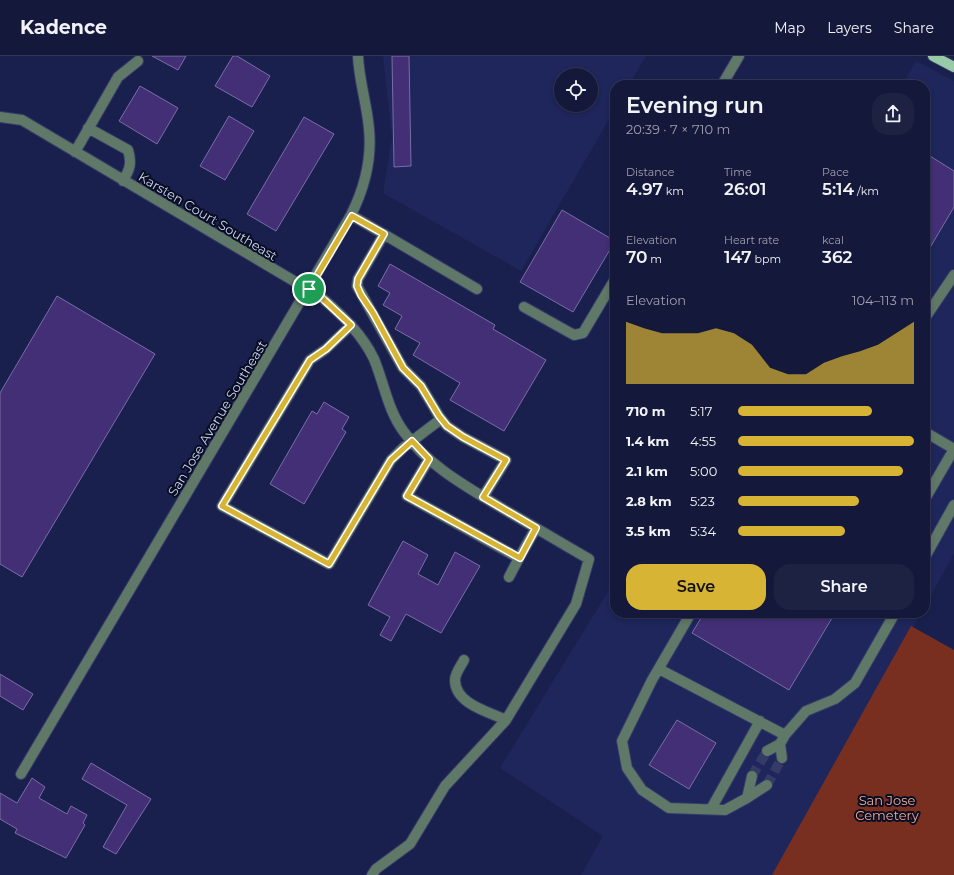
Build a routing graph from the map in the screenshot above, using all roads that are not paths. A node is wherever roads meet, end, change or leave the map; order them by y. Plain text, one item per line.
1 (358, 56) edge
2 (740, 56) edge
3 (933, 56) edge
4 (138, 61) dead end
5 (954, 67) edge
6 (725, 80) edge
7 (0, 117) edge
8 (88, 128) junction
9 (74, 152) junction
10 (123, 181) junction
11 (352, 216) junction
12 (384, 234) junction
13 (954, 275) edge
14 (610, 288) edge
15 (309, 289) junction
16 (477, 289) dead end
17 (524, 307) dead end
18 (930, 311) edge
19 (351, 325) junction
20 (441, 419) junction
21 (930, 435) edge
22 (412, 441) junction
23 (429, 459) junction
24 (930, 491) edge
25 (483, 497) junction
26 (954, 505) edge
27 (536, 528) junction
28 (930, 547) edge
29 (520, 558) junction
30 (509, 577) dead end
31 (688, 618) edge
32 (892, 618) edge
33 (464, 660) dead end
34 (659, 669) junction
35 (506, 720) junction
36 (760, 721) junction
37 (782, 739) junction
38 (767, 751) tunnel mouth
39 (782, 758) tunnel mouth
40 (21, 774) dead end
41 (752, 776) tunnel mouth
42 (767, 785) tunnel mouth
43 (747, 798) junction
44 (711, 809) junction
45 (372, 875) edge

1 - 11 street, San Jose Avenue Southeast
2 - 6 street
3 - 5 main road
4 - 8 street
7 - 9 street, Karsten Court Southeast
8 - 9 street
8 - 10 street
9 - 10 street, Karsten Court Southeast
10 - 15 street, Karsten Court Southeast
11 - 12 street
11 - 15 street, San Jose Avenue Southeast
12 - 16 street
12 - 20 street
13 - 18 street
14 - 17 street
15 - 19 street, Karsten Court Southeast
15 - 40 street, San Jose Avenue Southeast
19 - 22 street, Karsten Court Southeast
19 - 22 street
20 - 22 street
20 - 25 street
21 - 24 street
22 - 23 street, Karsten Court Southeast
23 - 25 street, Karsten Court Southeast
23 - 29 street
25 - 27 street, Karsten Court Southeast
26 - 28 street
27 - 29 street
27 - 35 street, Karsten Court Southeast
29 - 30 street
31 - 34 street
32 - 37 street
33 - 35 street
34 - 36 street
34 - 44 street
35 - 45 street, Karsten Court Southeast
36 - 37 street
36 - 44 street
37 - 38 street
37 - 39 street
41 - 43 street
42 - 43 street
43 - 44 street

